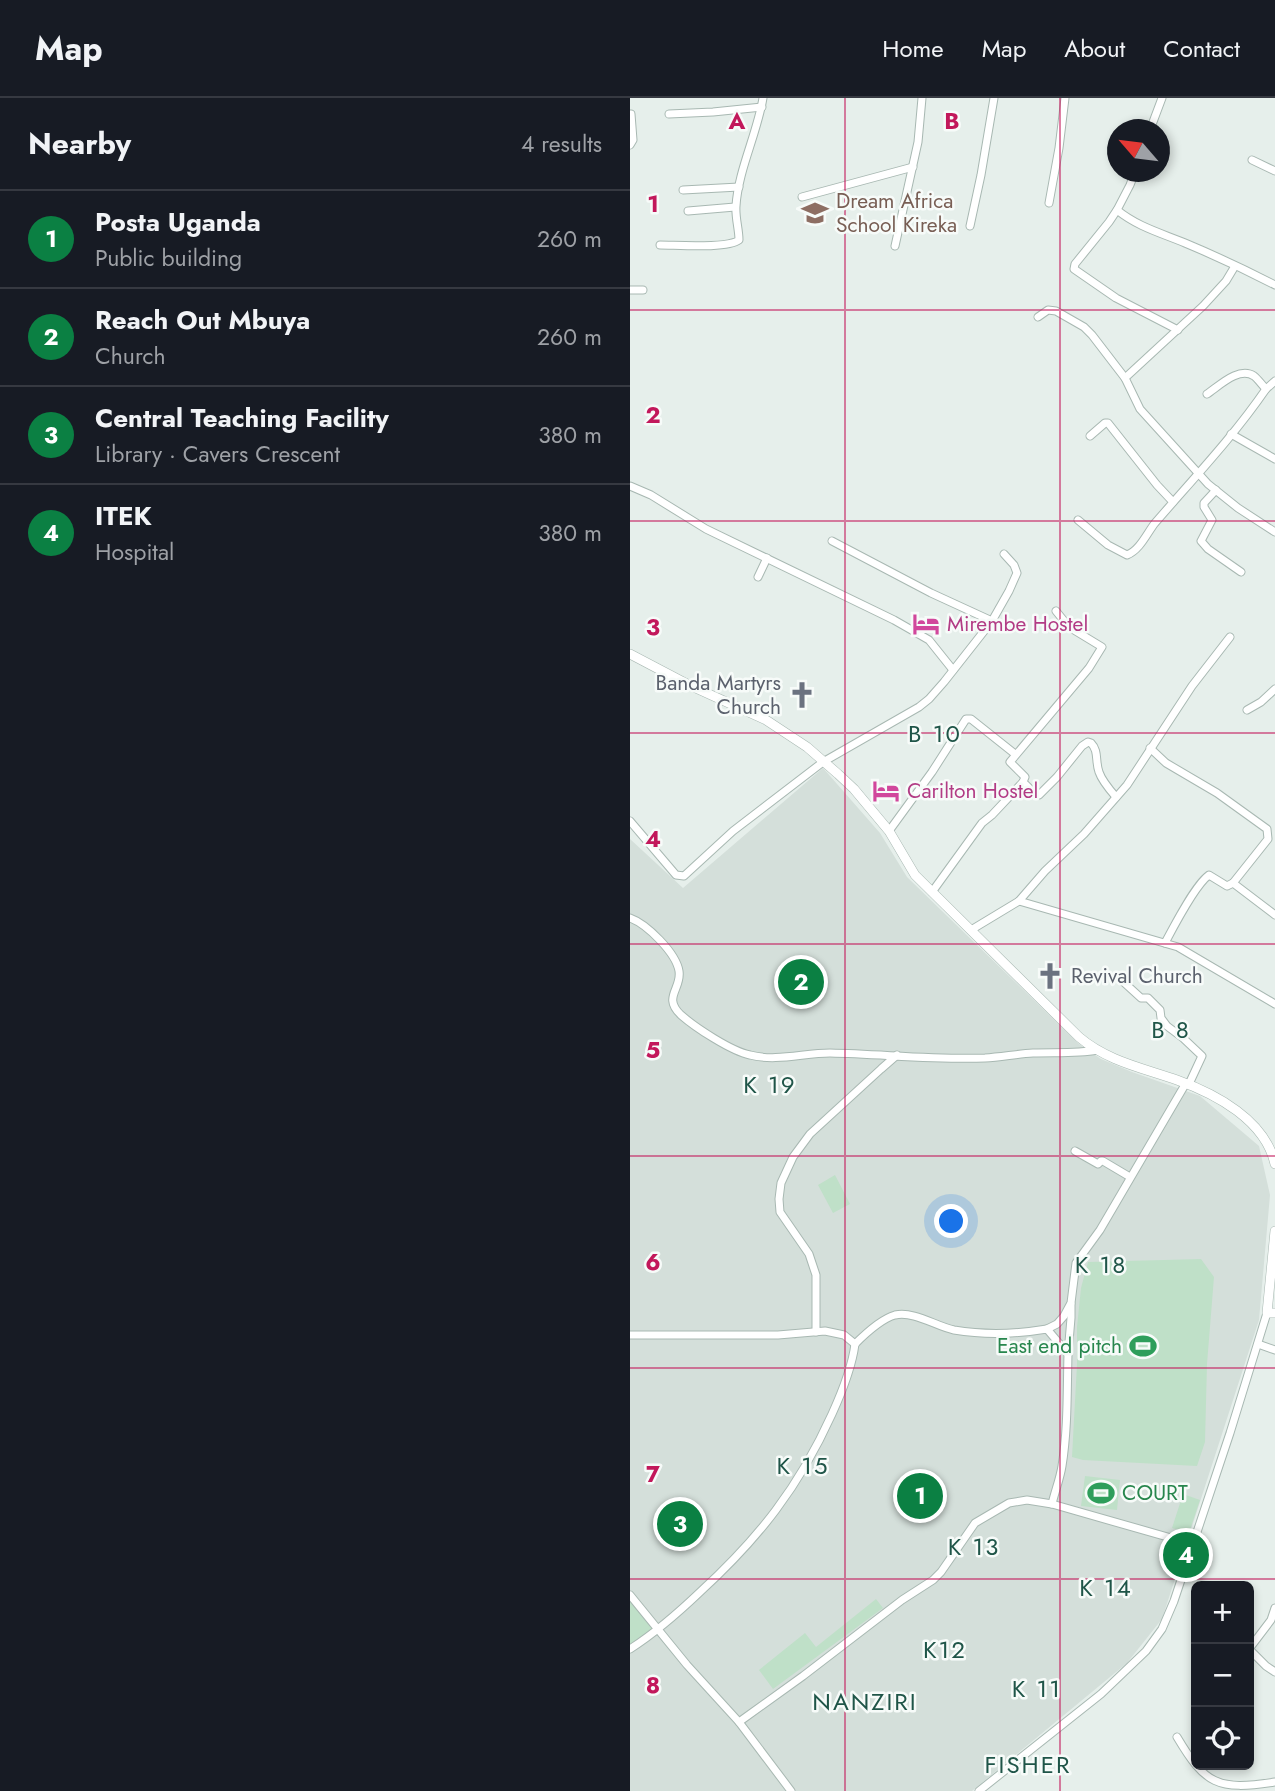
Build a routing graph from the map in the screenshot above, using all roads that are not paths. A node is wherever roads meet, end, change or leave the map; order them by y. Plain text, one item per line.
1 (763, 98) edge
2 (922, 98) edge
3 (994, 98) edge
4 (1065, 98) edge
5 (1163, 98) edge
6 (762, 107) junction
7 (631, 114) edge
8 (669, 114) dead end
9 (1154, 119) edge
10 (630, 145) edge
11 (1252, 160) dead end
12 (913, 167) junction
13 (1275, 171) edge
14 (1131, 182) edge
15 (739, 187) junction
16 (683, 190) dead end
17 (802, 197) dead end
18 (1049, 203) dead end
19 (736, 207) junction
20 (1116, 210) junction
21 (688, 211) dead end
22 (970, 226) dead end
23 (660, 245) dead end
24 (895, 246) dead end
25 (1235, 266) junction
26 (1275, 285) edge
27 (630, 290) edge
28 (643, 290) dead end
29 (1038, 317) dead end
30 (1178, 330) junction
31 (1125, 378) junction
32 (1275, 381) edge
33 (1266, 389) junction
34 (1207, 394) dead end
35 (1231, 434) junction
36 (1090, 436) dead end
37 (1275, 459) edge
38 (1199, 474) junction
39 (630, 486) edge
40 (1216, 490) junction
41 (1173, 502) junction
42 (1078, 520) dead end
43 (1275, 531) edge
44 (832, 541) dead end
45 (1004, 554) dead end
46 (767, 558) junction
47 (1241, 572) dead end
48 (758, 577) dead end
49 (1056, 611) dead end
50 (992, 621) junction
51 (1230, 636) dead end
52 (630, 654) edge
53 (953, 670) junction
54 (1275, 689) edge
55 (1247, 710) dead end
56 (1150, 748) junction
57 (1015, 754) junction
58 (822, 762) junction
59 (1023, 782) junction
60 (1116, 797) junction
61 (630, 821) edge
62 (889, 831) junction
63 (1233, 883) junction
64 (932, 892) junction
65 (1019, 901) junction
66 (1275, 915) edge
67 (630, 918) edge
68 (971, 930) junction
69 (1165, 943) junction
70 (1118, 977) dead end
71 (1275, 1004) edge
72 (1097, 1050) junction
73 (898, 1055) junction
74 (1187, 1084) junction
75 (1075, 1151) dead end
76 (1275, 1164) edge
77 (1130, 1177) junction
78 (1275, 1231) edge
79 (1071, 1303) junction
80 (1271, 1313) edge
81 (1047, 1329) junction
82 (816, 1332) junction
83 (630, 1335) edge
84 (855, 1343) junction
85 (1258, 1344) junction
86 (1275, 1350) edge
87 (1068, 1354) junction
88 (1052, 1504) junction
89 (1192, 1544) junction
90 (630, 1595) edge
91 (1275, 1608) edge
92 (658, 1629) junction
93 (1253, 1644) edge
94 (630, 1649) edge
95 (1254, 1654) edge
96 (1275, 1672) edge
97 (739, 1722) junction
98 (1177, 1737) dead end
99 (1275, 1782) edge
100 (791, 1791) edge
101 (979, 1791) edge

1 - 6 street
2 - 12 street
3 - 22 street
4 - 18 street
5 - 9 street
6 - 8 street
6 - 15 street
7 - 10 street
11 - 13 street
12 - 17 street
12 - 24 street
14 - 20 street
15 - 16 street
15 - 19 street
19 - 21 street
19 - 23 street
20 - 25 street
20 - 30 street
25 - 26 street
25 - 30 street
27 - 28 street
29 - 31 street
30 - 31 street
31 - 38 street
32 - 33 street
33 - 34 street
33 - 35 street
35 - 37 street
35 - 38 street
36 - 41 street
38 - 40 street
38 - 41 street
39 - 46 street
40 - 43 street
40 - 47 street
41 - 42 street
44 - 50 street
45 - 50 street
46 - 48 street
46 - 53 street
49 - 57 street
50 - 53 street
51 - 56 street
52 - 58 street
53 - 58 street
54 - 55 street
56 - 60 street
56 - 63 street
57 - 59 street
57 - 62 street
58 - 61 street
58 - 62 street
59 - 60 street
59 - 64 street
60 - 65 street
62 - 64 street
63 - 66 street
63 - 69 street
64 - 68 street
65 - 68 street
65 - 69 street
67 - 73 street
68 - 72 street
69 - 71 street
70 - 74 street
72 - 73 street
72 - 74 street
73 - 82 street
74 - 76 street
74 - 77 street
75 - 77 street
77 - 79 street
78 - 80 street
79 - 81 street
79 - 87 street
80 - 85 street
81 - 84 street
81 - 87 street
82 - 83 street
82 - 84 street
84 - 92 street
85 - 86 street
85 - 89 street
87 - 88 street
88 - 89 street
88 - 97 street
89 - 101 street
90 - 92 street
91 - 93 street
92 - 94 street
92 - 97 street
95 - 96 street
97 - 100 street
98 - 99 street

